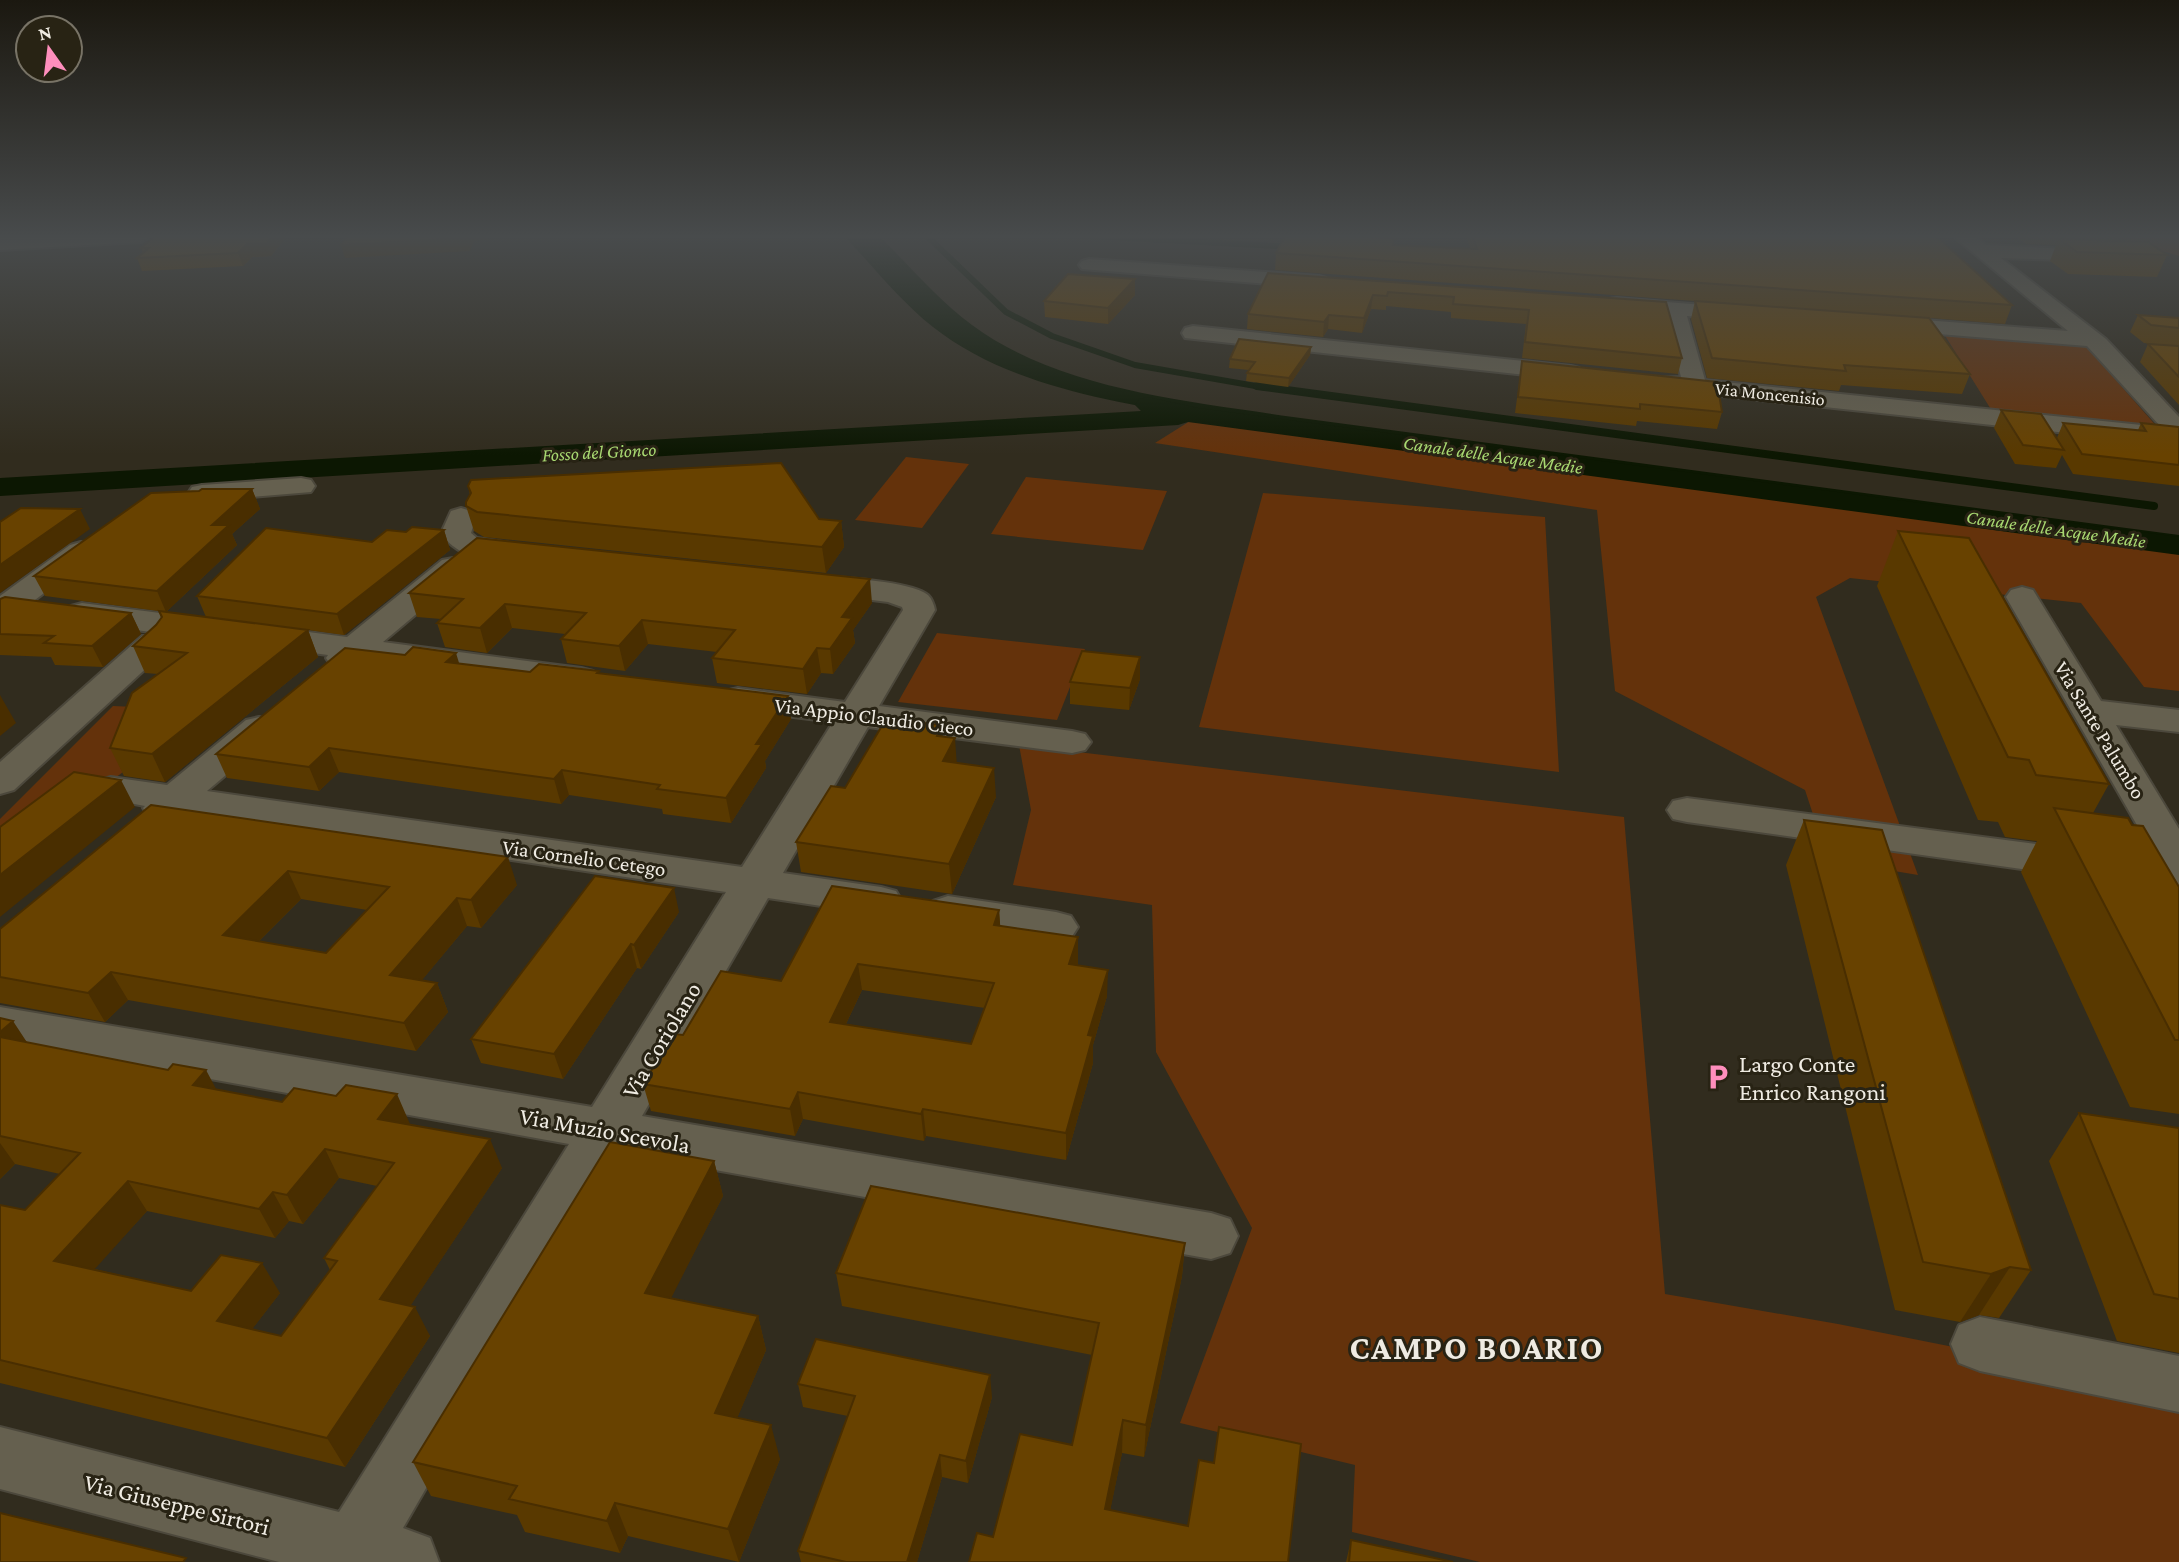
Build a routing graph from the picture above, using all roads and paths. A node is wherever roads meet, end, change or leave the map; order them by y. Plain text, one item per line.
1 (1674, 309) joint
2 (2054, 309) edge
3 (1767, 316) edge
4 (1859, 322) edge
5 (1194, 333) dead end
6 (2098, 344) junction
7 (2141, 352) dead end
8 (1600, 376) edge
9 (1641, 380) edge
10 (1695, 386) junction
11 (2179, 435) edge
12 (301, 486) dead end
13 (176, 496) edge
14 (104, 534) edge
15 (546, 555) edge
16 (796, 583) edge
17 (2022, 597) dead end
18 (203, 598) edge
19 (5, 608) edge
20 (164, 634) junction
21 (354, 649) junction
22 (613, 683) edge
23 (312, 684) edge
24 (708, 695) edge
25 (281, 710) edge
26 (2090, 711) junction
27 (858, 714) junction
28 (2179, 721) edge
29 (1072, 742) dead end
30 (0, 782) edge
31 (111, 789) edge
32 (176, 798) junction
33 (1688, 810) dead end
34 (134, 832) edge
35 (2179, 863) edge
36 (2179, 877) edge
37 (756, 883) junction
38 (1056, 927) dead end
39 (0, 1024) edge
40 (607, 1130) junction
41 (1211, 1236) dead end
42 (1980, 1344) dead end
43 (2179, 1384) edge
44 (0, 1458) edge
45 (369, 1558) edge

1 - 3 street
1 - 10 street
2 - 6 street
4 - 6 street
5 - 8 street
6 - 7 street
6 - 11 street
9 - 10 street, Via Moncenisio
10 - 11 street, Via Moncenisio
12 - 13 street
14 - 19 street
15 - 21 street
16 - 27 street, Via Coriolano
17 - 26 street, Via Sante Palumbo
18 - 20 street
19 - 20 street
20 - 21 street
20 - 30 street
21 - 22 street
21 - 23 street
24 - 27 street, Via Appio Claudio Cieco
25 - 32 street
26 - 28 street
26 - 35 street, Via Sante Palumbo
27 - 29 street, Via Appio Claudio Cieco
27 - 37 street, Via Coriolano
31 - 32 street, Via Cornelio Cetego
32 - 34 street
32 - 37 street, Via Cornelio Cetego
33 - 36 street
37 - 38 street, Via Cornelio Cetego
37 - 40 street, Via Coriolano
39 - 40 street, Via Muzio Scevola
40 - 41 street, Via Muzio Scevola
40 - 45 street, Via Coriolano
42 - 43 street
44 - 45 street, Via Giuseppe Sirtori

